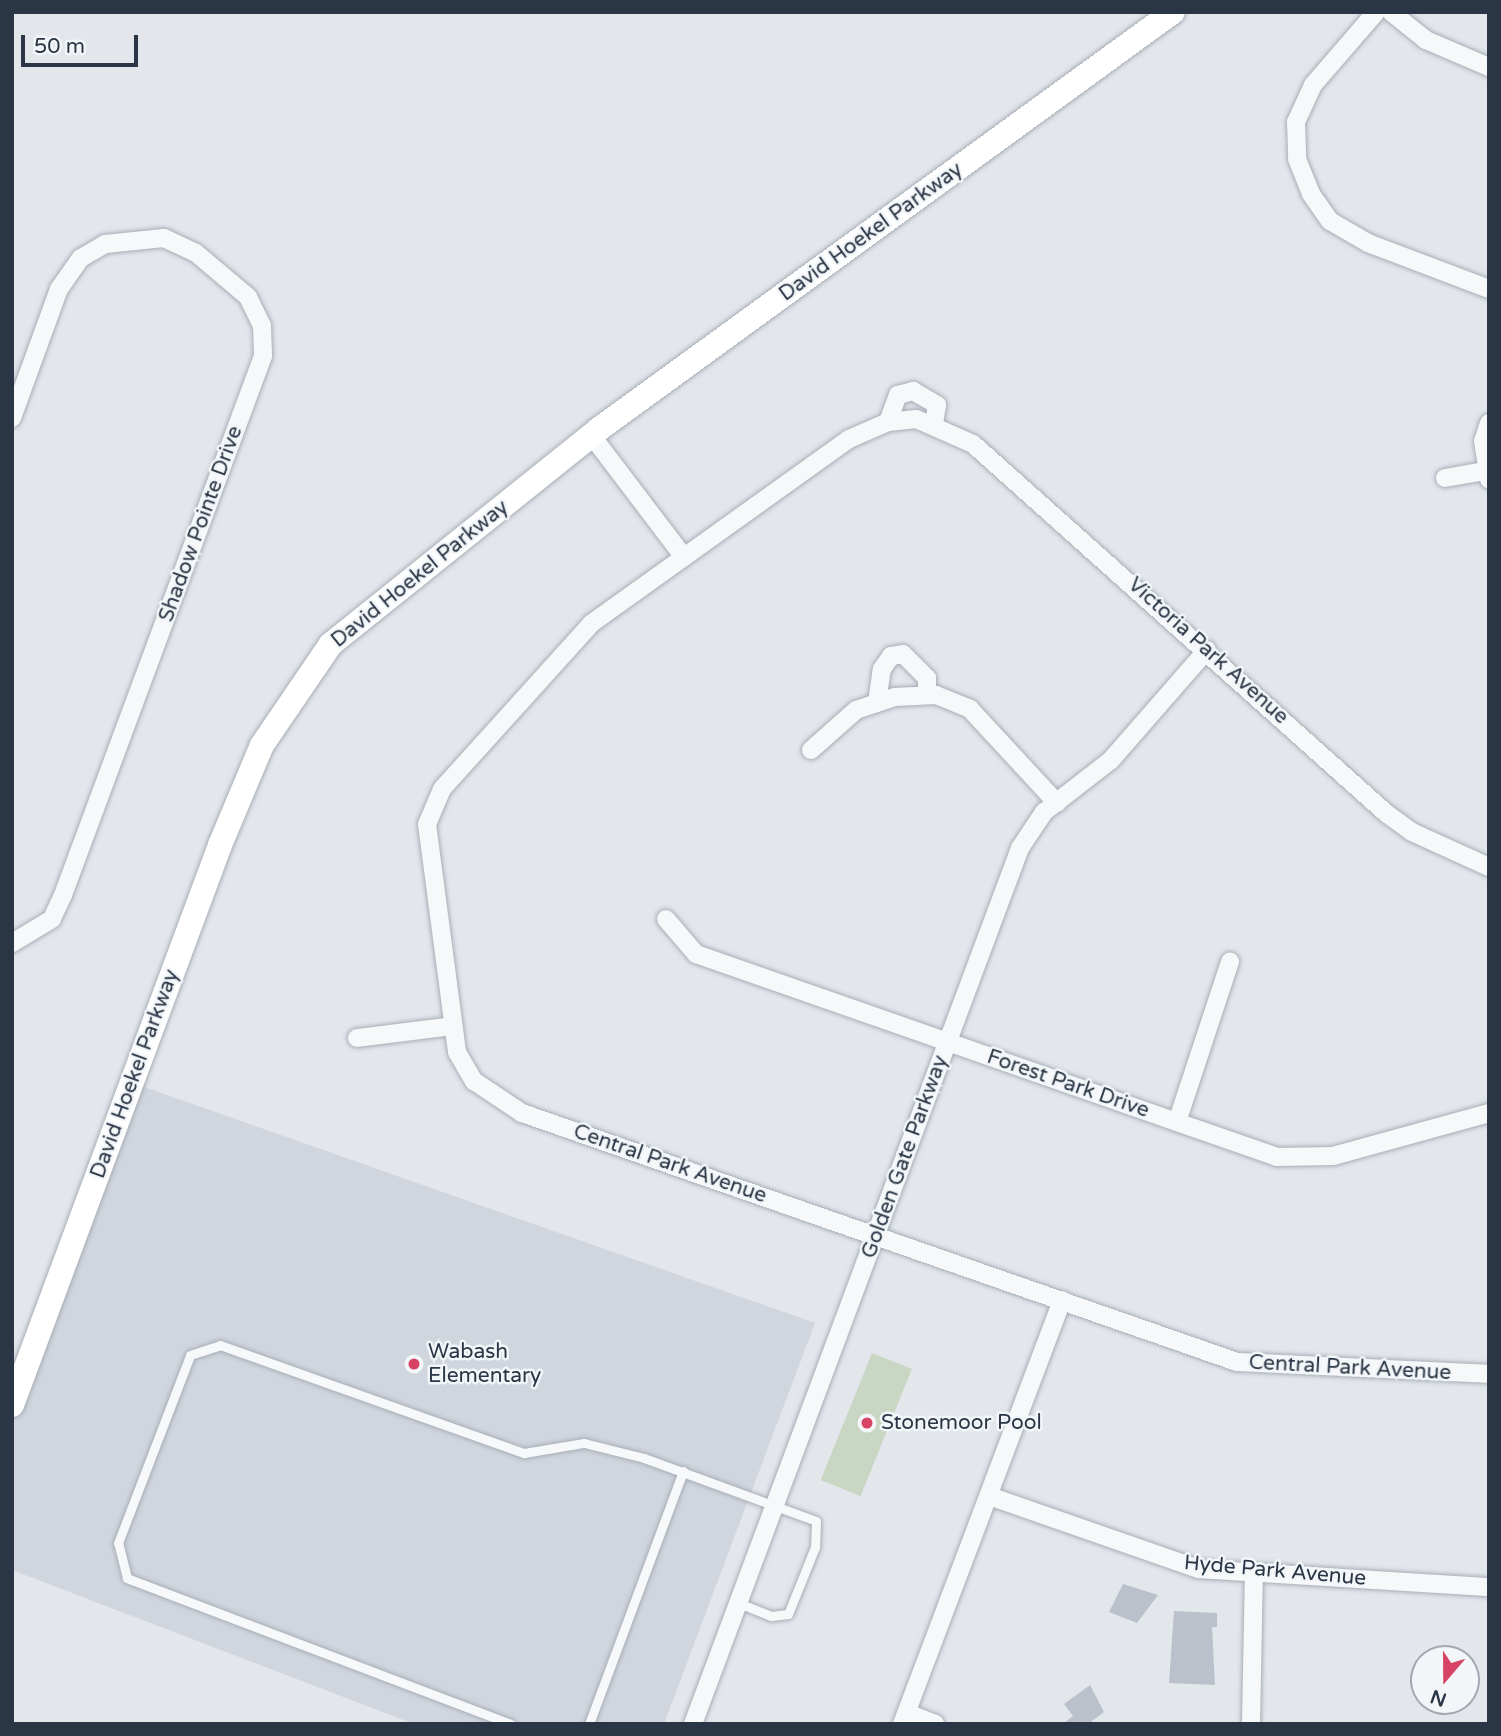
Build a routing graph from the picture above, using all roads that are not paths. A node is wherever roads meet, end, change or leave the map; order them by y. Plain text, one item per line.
1 (1172, 12) edge
2 (1376, 12) edge
3 (1391, 12) edge
4 (1489, 67) edge
5 (1489, 289) edge
6 (12, 418) edge
7 (888, 422) junction
8 (934, 424) junction
9 (1489, 424) edge
10 (593, 436) junction
11 (1487, 475) edge
12 (1445, 478) dead end
13 (684, 558) junction
14 (1207, 650) junction
15 (927, 695) junction
16 (877, 703) junction
17 (811, 750) dead end
18 (1057, 803) junction
19 (1489, 867) edge
20 (666, 919) dead end
21 (12, 943) edge
22 (1230, 962) dead end
23 (453, 1026) junction
24 (357, 1038) dead end
25 (947, 1042) junction
26 (1489, 1113) edge
27 (1177, 1122) junction
28 (876, 1235) junction
29 (1062, 1300) junction
30 (1489, 1374) edge
31 (12, 1405) edge
32 (683, 1471) junction
33 (989, 1496) junction
34 (775, 1506) junction
35 (1254, 1573) junction
36 (1489, 1587) edge
37 (738, 1603) junction
38 (905, 1719) edge
39 (511, 1724) edge
40 (589, 1724) edge
41 (694, 1724) edge
42 (935, 1724) edge
43 (1251, 1724) edge

1 - 10 main road, David Hoekel Parkway
2 - 5 street
3 - 4 street
6 - 21 street, Shadow Pointe Drive
7 - 8 street, Victoria Park Avenue
7 - 8 street
7 - 13 street, Victoria Park Avenue
8 - 14 street, Victoria Park Avenue
9 - 11 street
10 - 13 street
10 - 31 main road, David Hoekel Parkway
11 - 12 street
13 - 23 street, Central Park Avenue
14 - 18 street, Golden Gate Parkway
14 - 19 street, Victoria Park Avenue
15 - 16 street
15 - 16 street
15 - 18 street
16 - 17 street
18 - 25 street, Golden Gate Parkway
20 - 25 street, Forest Park Drive
22 - 27 street
23 - 24 street
23 - 28 street, Central Park Avenue
25 - 27 street, Forest Park Drive
25 - 28 street, Golden Gate Parkway
26 - 27 street, Forest Park Drive
28 - 29 street, Central Park Avenue
28 - 34 street, Golden Gate Parkway
29 - 30 street, Central Park Avenue
29 - 33 street
32 - 34 lane
32 - 39 lane
32 - 40 lane
33 - 35 street, Hyde Park Avenue
33 - 38 street
34 - 37 street, Golden Gate Parkway
34 - 37 lane
35 - 36 street, Hyde Park Avenue
35 - 43 street
37 - 41 street, Golden Gate Parkway
38 - 42 street

